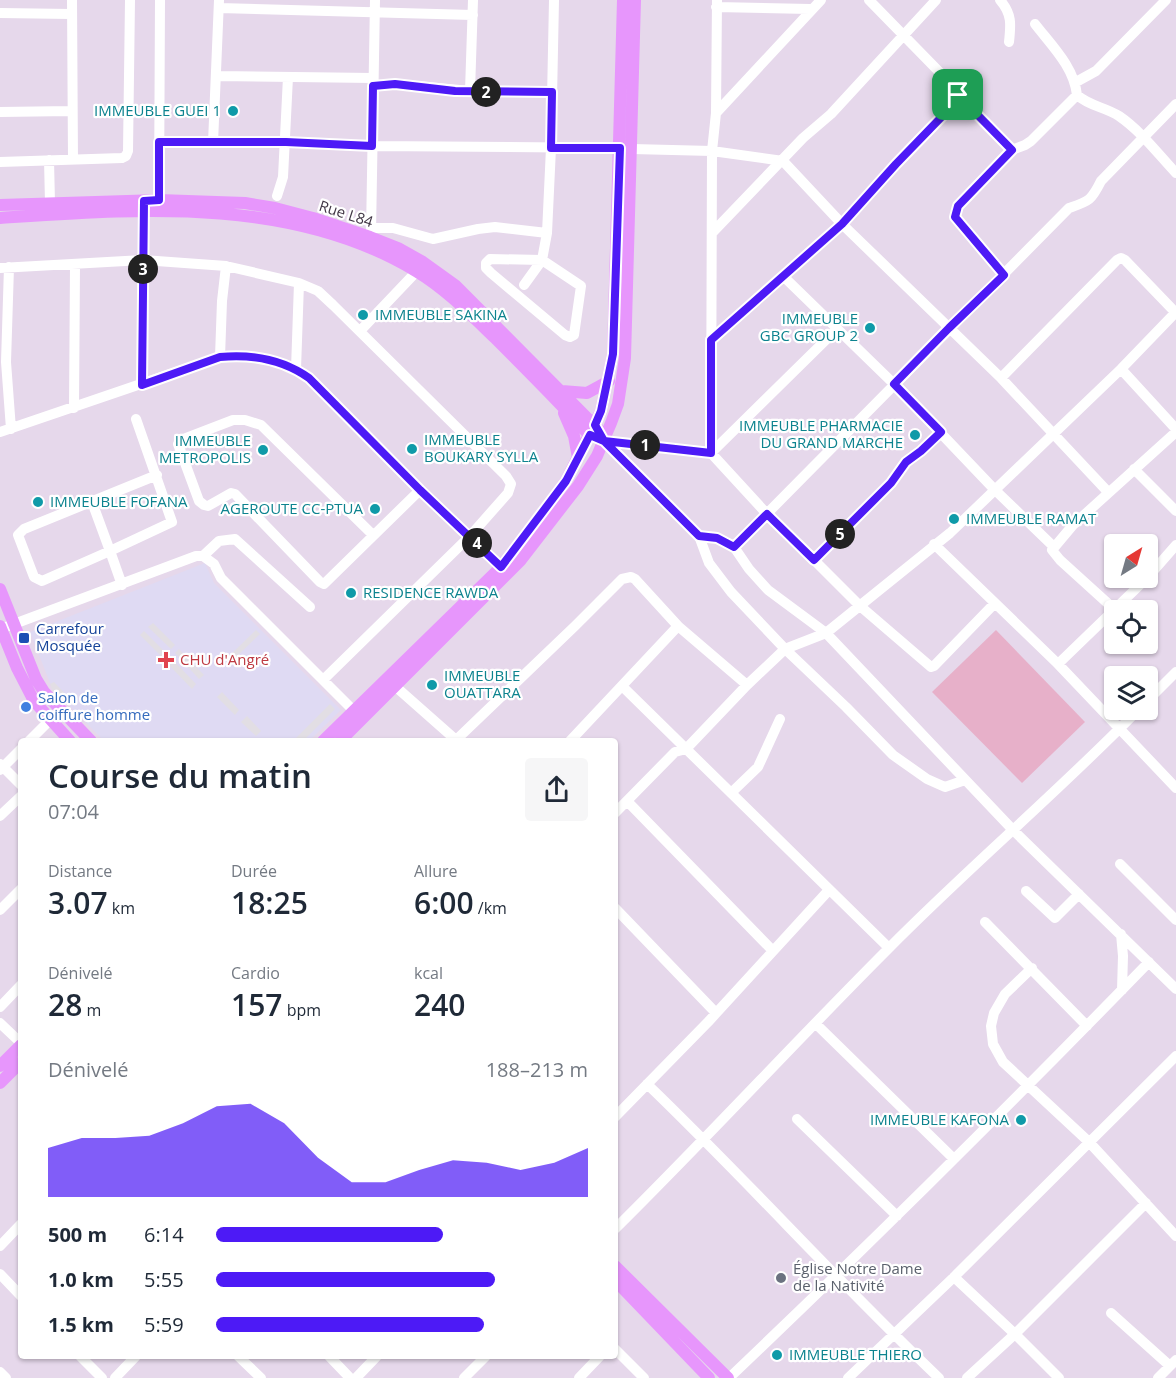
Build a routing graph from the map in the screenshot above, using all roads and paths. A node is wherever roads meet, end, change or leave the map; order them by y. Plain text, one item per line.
1 (72, 0) edge
2 (130, 0) edge
3 (160, 0) edge
4 (375, 0) edge
5 (474, 0) edge
6 (554, 0) edge
7 (623, 0) edge
8 (635, 0) edge
9 (821, 0) edge
10 (869, 0) edge
11 (936, 0) edge
12 (1000, 0) edge
13 (1166, 0) edge
14 (716, 3) edge
15 (219, 4) edge
16 (810, 9) junction
17 (375, 13) junction
18 (0, 14) edge
19 (71, 14) junction
20 (473, 15) junction
21 (1035, 24) dead end
22 (903, 34) junction
23 (1009, 42) dead end
24 (217, 76) junction
25 (288, 77) junction
26 (373, 82) junction
27 (1076, 82) junction
28 (470, 92) junction
29 (552, 92) junction
30 (958, 95) junction
31 (1077, 95) junction
32 (1176, 104) edge
33 (71, 111) junction
34 (0, 112) edge
35 (716, 113) junction
36 (1143, 137) junction
37 (159, 142) junction
38 (286, 142) junction
39 (213, 143) junction
40 (372, 146) junction
41 (551, 148) junction
42 (626, 148) junction
43 (1012, 150) junction
44 (712, 151) junction
45 (49, 160) junction
46 (73, 160) junction
47 (783, 161) junction
48 (0, 162) edge
49 (1176, 173) edge
50 (277, 196) dead end
51 (159, 200) junction
52 (50, 203) junction
53 (0, 205) edge
54 (144, 206) junction
55 (6, 218) edge
56 (842, 224) junction
57 (371, 232) junction
58 (547, 233) junction
59 (712, 233) junction
60 (143, 260) junction
61 (542, 260) junction
62 (75, 265) junction
63 (226, 266) junction
64 (4, 268) edge
65 (417, 271) junction
66 (1004, 275) junction
67 (783, 276) junction
68 (299, 283) junction
69 (524, 285) dead end
70 (1176, 312) edge
71 (837, 328) junction
72 (949, 328) junction
73 (360, 331) junction
74 (711, 340) junction
75 (220, 357) junction
76 (296, 369) junction
77 (1121, 369) junction
78 (1001, 378) junction
79 (609, 381) junction
80 (894, 384) junction
81 (142, 385) junction
82 (559, 395) junction
83 (74, 408) junction
84 (136, 419) dead end
85 (11, 429) junction
86 (592, 430) junction
87 (1176, 430) edge
88 (0, 432) edge
89 (941, 432) junction
90 (1053, 434) junction
91 (604, 441) junction
92 (711, 453) junction
93 (578, 458) junction
94 (1134, 469) junction
95 (157, 475) junction
96 (994, 489) junction
97 (420, 490) junction
98 (1108, 492) junction
99 (92, 502) junction
100 (1176, 511) edge
101 (767, 514) junction
102 (373, 535) junction
103 (470, 536) junction
104 (699, 536) junction
105 (934, 544) junction
106 (1176, 545) edge
107 (734, 547) junction
108 (1054, 547) junction
109 (110, 551) junction
110 (203, 556) junction
111 (814, 560) junction
112 (1158, 565) edge
113 (501, 567) junction
114 (122, 585) junction
115 (1137, 588) edge
116 (0, 590) edge
117 (1104, 600) edge
118 (1125, 600) edge
119 (995, 603) junction
120 (860, 606) junction
121 (310, 608) dead end
122 (1104, 619) edge
123 (14, 624) junction
124 (678, 626) junction
125 (0, 628) edge
126 (826, 633) junction
127 (785, 649) junction
128 (1058, 664) junction
129 (1176, 672) edge
130 (323, 680) junction
131 (747, 685) junction
132 (622, 686) junction
133 (396, 687) junction
134 (1158, 690) edge
135 (358, 715) junction
136 (780, 719) dead end
137 (50, 720) junction
138 (1128, 720) edge
139 (77, 728) junction
140 (1119, 730) junction
141 (32, 738) edge
142 (67, 738) edge
143 (69, 738) edge
144 (88, 738) edge
145 (327, 738) edge
146 (342, 738) edge
147 (453, 738) edge
148 (457, 738) edge
149 (573, 738) edge
150 (686, 749) junction
151 (18, 752) edge
152 (1, 767) edge
153 (965, 780) junction
154 (18, 783) edge
155 (1176, 788) edge
156 (731, 793) junction
157 (18, 799) edge
158 (627, 801) junction
159 (618, 810) edge
160 (0, 816) edge
161 (1012, 829) junction
162 (1120, 864) dead end
163 (829, 890) junction
164 (1026, 891) dead end
165 (18, 892) edge
166 (1079, 894) junction
167 (0, 910) edge
168 (618, 911) edge
169 (1176, 920) edge
170 (985, 922) dead end
171 (1120, 934) junction
172 (889, 948) junction
173 (773, 951) junction
174 (1149, 962) junction
175 (1032, 968) junction
176 (18, 988) edge
177 (1176, 989) edge
178 (1122, 990) junction
179 (0, 1007) edge
180 (716, 1012) junction
181 (0, 1023) edge
182 (816, 1024) junction
183 (1087, 1026) junction
184 (18, 1041) edge
185 (18, 1047) edge
186 (1176, 1056) edge
187 (18, 1065) edge
188 (0, 1066) edge
189 (0, 1083) edge
190 (647, 1084) junction
191 (1028, 1086) junction
192 (618, 1114) edge
193 (797, 1119) dead end
194 (705, 1140) junction
195 (1089, 1142) junction
196 (954, 1159) junction
197 (1146, 1203) junction
198 (897, 1216) junction
199 (618, 1226) edge
200 (18, 1227) edge
201 (1176, 1236) edge
202 (0, 1246) edge
203 (618, 1269) edge
204 (0, 1274) edge
205 (837, 1276) junction
206 (954, 1277) junction
207 (618, 1283) edge
208 (18, 1293) edge
209 (1111, 1313) dead end
210 (893, 1334) junction
211 (1015, 1334) junction
212 (618, 1352) edge
213 (83, 1359) edge
214 (133, 1359) edge
215 (241, 1359) edge
216 (331, 1359) edge
217 (374, 1359) edge
218 (483, 1359) edge
219 (597, 1359) edge
220 (1173, 1363) edge
221 (0, 1372) edge
222 (6, 1378) edge
223 (102, 1378) edge
224 (115, 1378) edge
225 (261, 1378) edge
226 (350, 1378) edge
227 (356, 1378) edge
228 (464, 1378) edge
229 (579, 1378) edge
230 (644, 1378) edge
231 (709, 1378) edge
232 (729, 1378) edge
233 (848, 1378) edge
234 (939, 1378) edge
235 (967, 1378) edge
236 (1059, 1378) edge
237 (1158, 1378) edge

1 - 19 street
2 - 46 street
3 - 37 street
4 - 17 street
5 - 20 street
6 - 29 street
7 - 42 main road
8 - 42 main road
9 - 16 street
10 - 22 street
11 - 22 street
12 - 23 street
13 - 27 street
14 - 16 street
14 - 35 street
15 - 17 street
15 - 24 street
16 - 35 street
17 - 20 street
17 - 26 street
18 - 19 street
19 - 33 street
20 - 28 street
21 - 27 street
22 - 30 street
22 - 47 street
24 - 25 street
24 - 39 street
25 - 26 street
25 - 38 street
26 - 28 street
26 - 40 street
27 - 31 street
28 - 29 street
29 - 41 street
30 - 43 street
30 - 56 street
31 - 36 street
31 - 43 street
32 - 36 street
33 - 34 street
33 - 46 street
35 - 44 street
36 - 49 street
36 - 66 street
37 - 39 street
37 - 51 street
38 - 39 street
38 - 40 street
38 - 50 street
40 - 41 street
40 - 57 street
41 - 42 street
41 - 58 street
42 - 44 street
42 - 79 main road
42 - 91 main road
43 - 66 street
44 - 47 street
44 - 59 street
45 - 46 street
45 - 48 street
45 - 52 street
47 - 56 street
47 - 59 street
51 - 54 main road, Rue L84
51 - 57 main road, Rue L84
52 - 53 main road, Rue L84
52 - 54 main road, Rue L84
54 - 55 main road
54 - 60 street
54 - 65 main road
56 - 67 street
56 - 72 street
57 - 58 street
57 - 82 main road, Rue L84
58 - 61 street
59 - 74 street
60 - 62 street
60 - 63 street
60 - 81 street
61 - 61 street
61 - 69 street
62 - 64 street
62 - 83 street
63 - 68 street
63 - 75 street
64 - 85 street
65 - 73 street
65 - 82 main road
66 - 72 street
67 - 71 street
67 - 74 street
68 - 73 street
68 - 76 street
70 - 77 street
70 - 78 street
71 - 80 street
71 - 92 street
72 - 78 street
72 - 80 street
73 - 103 street
74 - 92 street
75 - 76 street
75 - 81 street
76 - 97 street
77 - 87 street
77 - 90 street
78 - 90 street
79 - 82 main road
79 - 86 main road
80 - 89 street
80 - 101 street
81 - 83 street
82 - 86 main road, Rue L84
82 - 93 main road
83 - 85 street
84 - 95 street
85 - 88 street
86 - 91 main road, Rue L84
86 - 93 main road
87 - 94 street
89 - 96 street
89 - 111 street
90 - 96 street
90 - 98 street
91 - 92 street
91 - 104 street
91 - 133 main road
92 - 101 street
93 - 113 main road
94 - 98 street
94 - 100 street
95 - 99 street
95 - 109 street
96 - 105 street
96 - 108 street
97 - 102 street
97 - 103 street
98 - 108 street
99 - 109 street
99 - 109 street
101 - 107 street
101 - 111 street
102 - 102 street
103 - 113 street
103 - 130 street
104 - 107 street
104 - 127 street
105 - 119 street
105 - 120 street
106 - 112 street
107 - 126 street
108 - 117 street
109 - 114 street
110 - 114 street
110 - 121 street
110 - 130 street
111 - 120 street
113 - 135 main road
114 - 123 street
115 - 118 street
116 - 123 main road
119 - 120 street
119 - 128 street
120 - 126 street
122 - 128 street
123 - 125 street
123 - 139 main road
124 - 131 street
124 - 132 street
124 - 148 street
125 - 137 main road
126 - 127 street
126 - 153 street
127 - 131 street
127 - 153 street
128 - 140 street
129 - 134 street
130 - 135 street
131 - 150 street
132 - 149 street
132 - 150 street
133 - 135 main road
133 - 147 street
135 - 145 main road
135 - 146 main road
136 - 156 street
137 - 141 street
137 - 142 main road
138 - 140 street
139 - 143 main road
139 - 144 main road
140 - 155 street
140 - 161 street
150 - 156 street
150 - 158 street
151 - 152 street
152 - 154 street
153 - 161 street
156 - 163 street
157 - 160 street
158 - 159 street
158 - 173 street
161 - 166 street
161 - 172 street
162 - 169 street
163 - 172 street
163 - 173 street
164 - 166 street
165 - 167 street
166 - 171 street
168 - 180 street
170 - 175 street
171 - 174 street
171 - 178 street
172 - 182 street
173 - 180 street
174 - 177 street
174 - 178 street
175 - 183 street
175 - 191 street
176 - 179 street
178 - 183 street
180 - 190 street
181 - 184 street
182 - 194 street
182 - 196 street
183 - 191 street
185 - 188 main road
186 - 195 street
187 - 189 main road
190 - 192 street
190 - 194 street
191 - 195 street
191 - 196 street
193 - 198 street
194 - 199 street
194 - 205 street
195 - 197 street
195 - 206 street
196 - 198 street
197 - 201 street
197 - 211 street
198 - 205 street
200 - 202 street
203 - 232 main road
204 - 208 street
205 - 210 street
205 - 232 street
206 - 210 street
206 - 211 street
207 - 231 main road
209 - 220 street
210 - 233 street
210 - 234 street
211 - 235 street
211 - 236 street
212 - 230 street
213 - 223 street
214 - 224 street
215 - 225 street
216 - 226 street
217 - 227 street
218 - 228 street
219 - 229 street
220 - 237 street
221 - 222 street

